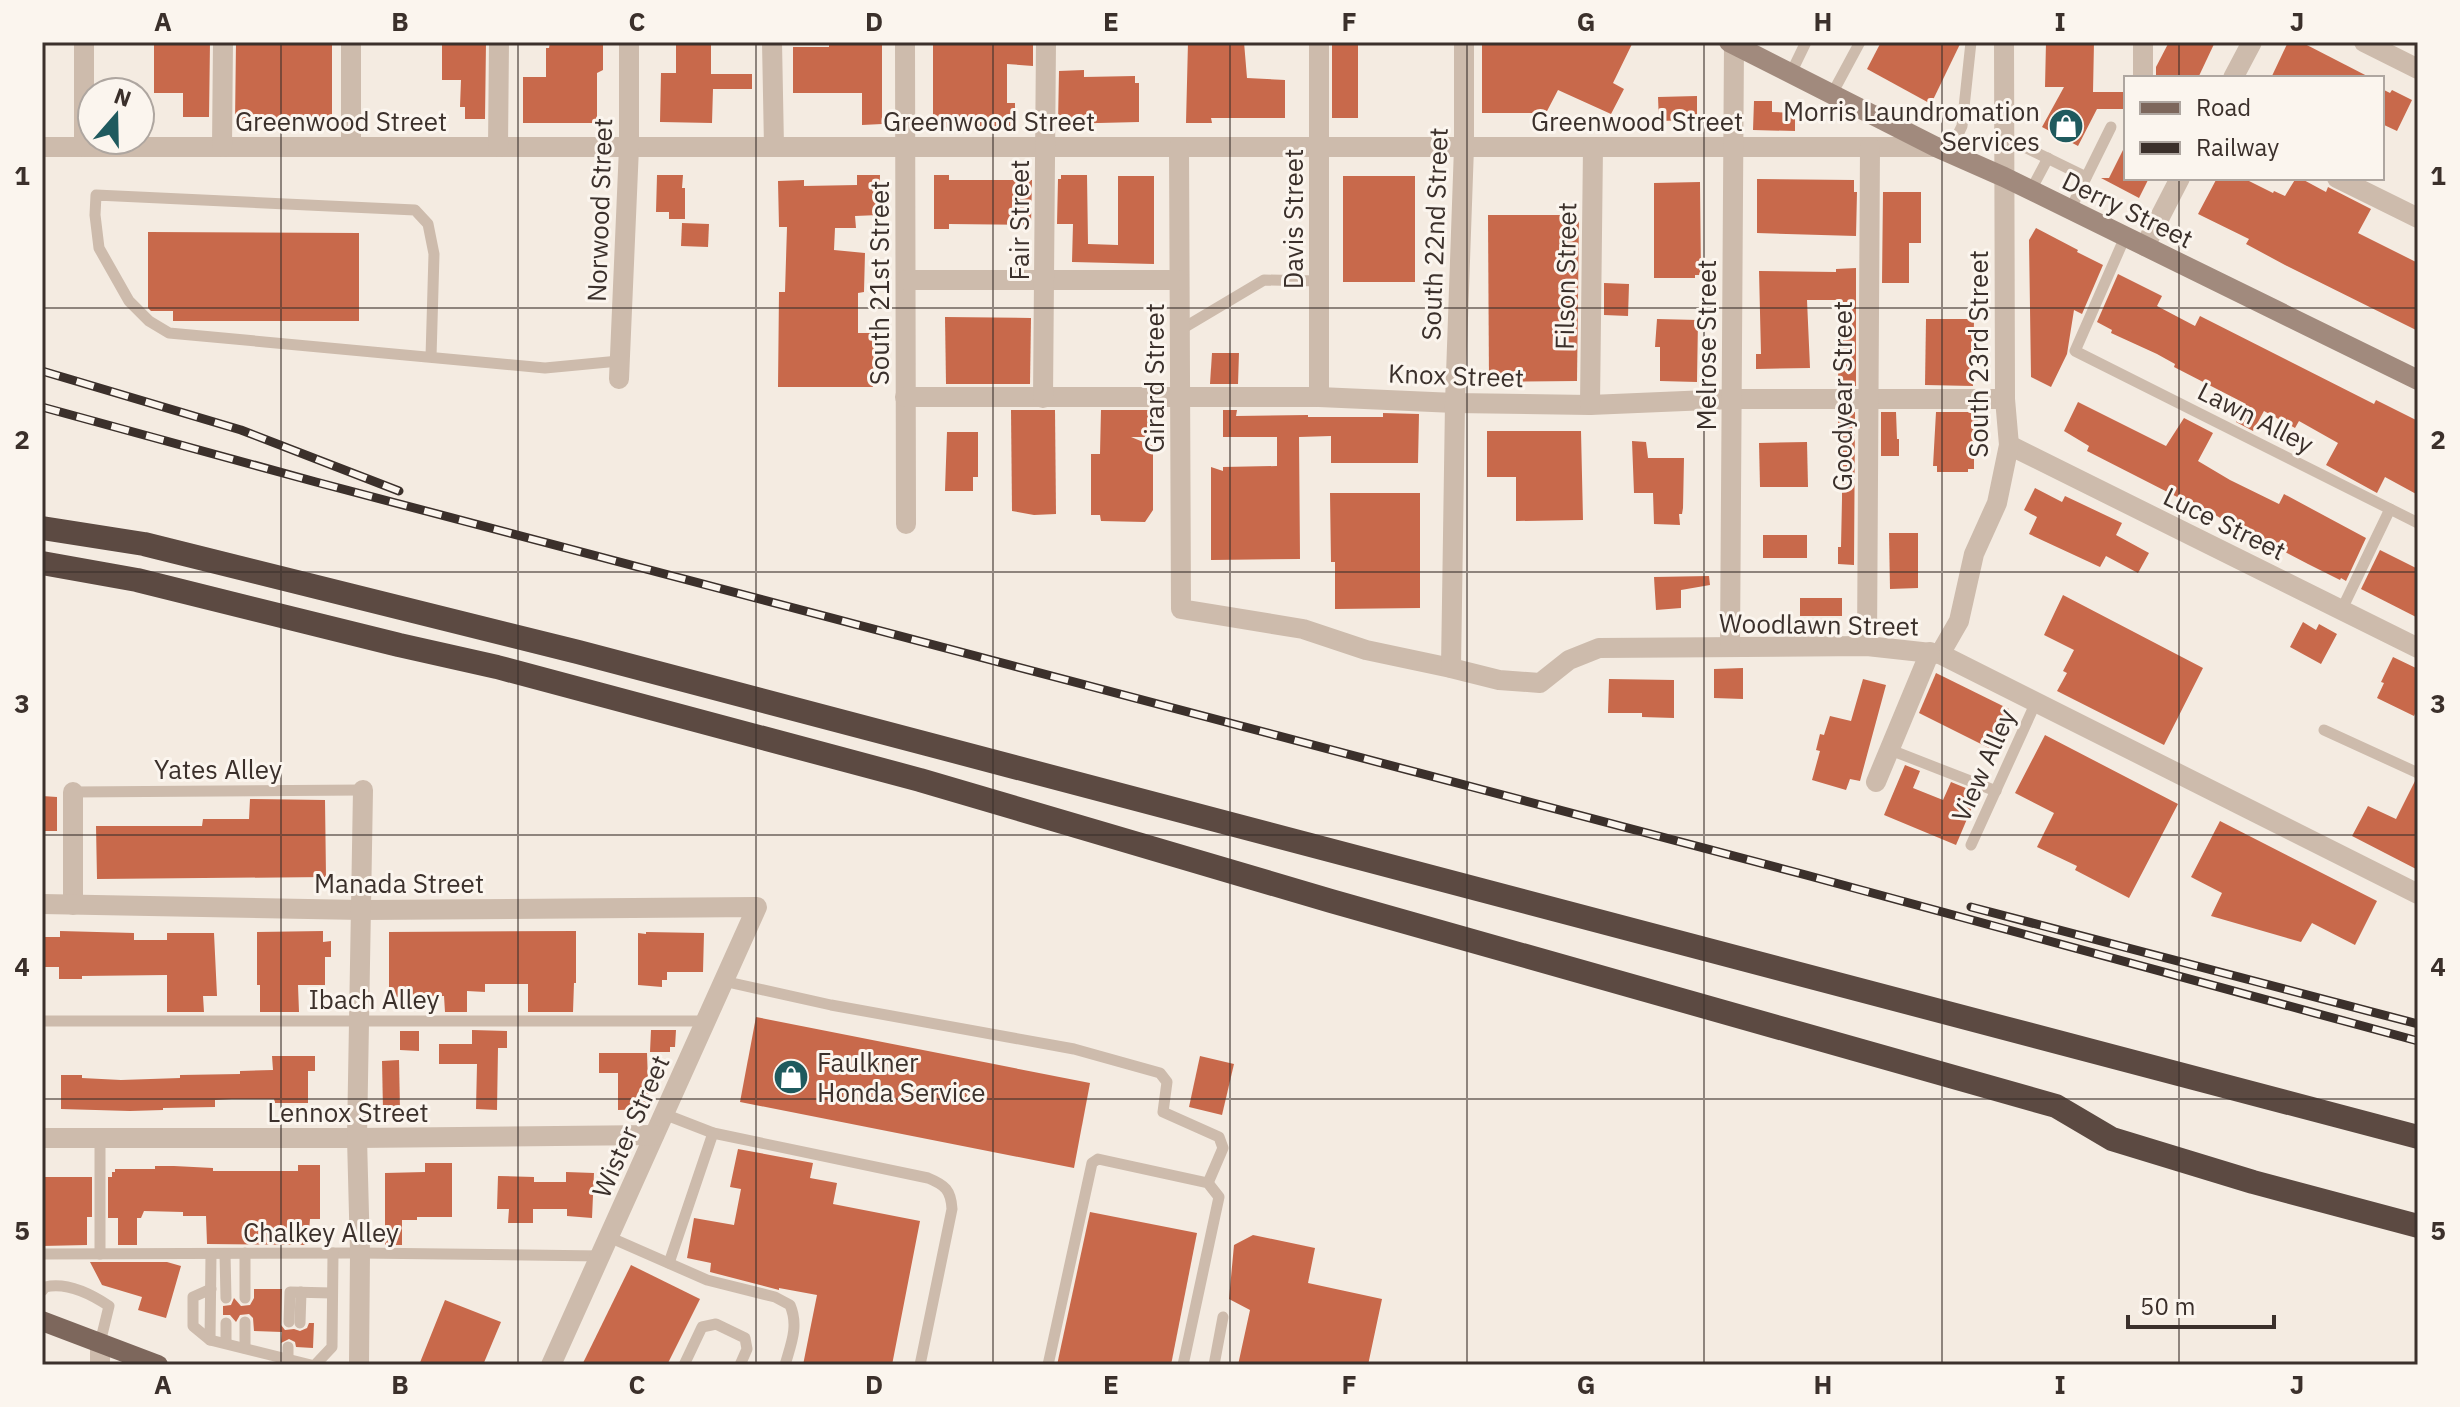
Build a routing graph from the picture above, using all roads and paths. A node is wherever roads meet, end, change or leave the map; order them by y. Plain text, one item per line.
1 (84, 42) edge
2 (223, 42) edge
3 (351, 42) edge
4 (499, 42) edge
5 (629, 42) edge
6 (772, 42) edge
7 (905, 42) edge
8 (1046, 42) edge
9 (1319, 42) edge
10 (1464, 42) edge
11 (1806, 42) edge
12 (1860, 42) edge
13 (1971, 42) edge
14 (2004, 42) edge
15 (2143, 42) edge
16 (2252, 42) edge
17 (2364, 42) edge
18 (1731, 43) edge
19 (2418, 69) edge
20 (1791, 73) junction
21 (84, 76) edge
22 (2143, 76) edge
23 (2234, 76) edge
24 (1832, 94) junction
25 (2111, 127) dead end
26 (2004, 137) junction
27 (42, 147) edge
28 (76, 147) edge
29 (156, 147) edge
30 (222, 147) junction
31 (351, 147) junction
32 (498, 147) junction
33 (629, 147) junction
34 (774, 147) junction
35 (905, 147) junction
36 (1045, 147) junction
37 (1179, 147) junction
38 (1319, 147) junction
39 (1464, 147) junction
40 (1593, 147) junction
41 (1733, 147) junction
42 (1870, 147) junction
43 (1943, 150) junction
44 (2048, 158) junction
45 (2004, 177) junction
46 (2086, 177) junction
47 (2179, 180) edge
48 (2341, 180) edge
49 (2031, 190) junction
50 (2070, 210) junction
51 (2418, 218) edge
52 (2125, 237) junction
53 (2145, 246) junction
54 (906, 280) junction
55 (1045, 280) junction
56 (1179, 280) junction
57 (1319, 281) junction
58 (1180, 330) junction
59 (431, 357) junction
60 (619, 370) joint
61 (2418, 380) edge
62 (905, 397) junction
63 (1319, 397) junction
64 (1043, 398) junction
65 (1180, 398) junction
66 (1732, 399) junction
67 (1868, 399) junction
68 (2005, 399) junction
69 (1455, 403) junction
70 (1590, 405) junction
71 (2009, 445) junction
72 (2390, 509) junction
73 (2418, 523) edge
74 (906, 524) dead end
75 (42, 528) edge
76 (42, 563) edge
77 (1181, 609) joint
78 (2342, 609) junction
79 (1867, 646) junction
80 (1730, 647) junction
81 (2418, 648) edge
82 (1935, 653) junction
83 (1451, 668) junction
84 (2036, 702) junction
85 (2324, 730) dead end
86 (1888, 749) junction
87 (2418, 773) edge
88 (1876, 782) dead end
89 (363, 790) joint
90 (1996, 791) junction
91 (73, 792) joint
92 (1971, 845) dead end
93 (2418, 894) edge
94 (42, 904) edge
95 (73, 905) junction
96 (757, 907) joint
97 (362, 910) junction
98 (723, 981) junction
99 (42, 1021) edge
100 (706, 1021) junction
101 (360, 1022) junction
102 (664, 1114) junction
103 (713, 1133) junction
104 (654, 1135) junction
105 (2418, 1137) edge
106 (42, 1138) edge
107 (100, 1138) junction
108 (357, 1138) junction
109 (1208, 1183) junction
110 (2418, 1226) edge
111 (605, 1247) junction
112 (245, 1253) junction
113 (333, 1253) junction
114 (360, 1253) junction
115 (42, 1254) edge
116 (100, 1254) junction
117 (211, 1254) junction
118 (225, 1254) junction
119 (669, 1263) junction
120 (211, 1289) junction
121 (42, 1291) edge
122 (332, 1293) junction
123 (226, 1298) dead end
124 (245, 1298) dead end
125 (1223, 1317) dead end
126 (42, 1321) edge
127 (245, 1322) dead end
128 (226, 1323) dead end
129 (295, 1323) dead end
130 (210, 1340) junction
131 (100, 1343) junction
132 (226, 1343) junction
133 (250, 1349) junction
134 (300, 1358) edge
135 (100, 1365) edge
136 (158, 1365) edge
137 (249, 1365) edge
138 (359, 1365) edge
139 (551, 1365) edge
140 (684, 1365) edge
141 (740, 1365) edge
142 (785, 1365) edge
143 (920, 1365) edge
144 (1048, 1365) edge
145 (1183, 1365) edge
146 (1214, 1365) edge

1 - 21 street
2 - 30 street
3 - 31 street
4 - 32 street
5 - 33 street, Norwood Street
6 - 34 street
7 - 35 street, South 21st Street
8 - 36 street, Fair Street
9 - 38 street, Davis Street
10 - 39 street, South 22nd Street
11 - 20 lane
12 - 24 lane
13 - 43 lane
14 - 26 street, South 23rd Street
15 - 22 street
16 - 23 street
17 - 19 street
18 - 20 main road, Derry Street
18 - 41 street, Melrose Street
20 - 24 main road, Derry Street
24 - 43 main road, Derry Street
25 - 46 lane
26 - 44 lane
26 - 45 street, South 23rd Street
27 - 28 street, Greenwood Street
29 - 30 street, Greenwood Street
30 - 31 street, Greenwood Street
31 - 32 street, Greenwood Street
32 - 33 street, Greenwood Street
33 - 34 street, Greenwood Street
33 - 60 street, Norwood Street
34 - 35 street, Greenwood Street
35 - 36 street, Greenwood Street
35 - 54 street, South 21st Street
36 - 37 street, Greenwood Street
36 - 55 street, Fair Street
37 - 38 street, Greenwood Street
37 - 56 street, Girard Street
38 - 39 street, Greenwood Street
38 - 57 street, Davis Street
39 - 40 street, Greenwood Street
39 - 69 street, South 22nd Street
40 - 41 street, Greenwood Street
40 - 70 street, Filson Street
41 - 42 street, Greenwood Street
41 - 66 street, Melrose Street
42 - 43 street, Greenwood Street
42 - 67 street, Goodyear Street
43 - 45 main road, Derry Street
44 - 46 lane
44 - 49 lane
45 - 49 main road, Derry Street
45 - 68 street, South 23rd Street
46 - 50 lane
47 - 53 street
48 - 51 street
49 - 50 main road, Derry Street
50 - 52 main road, Derry Street
52 - 53 main road, Derry Street
52 - 72 lane, Lawn Alley
53 - 61 main road, Derry Street
54 - 55 street
54 - 62 street, South 21st Street
55 - 56 street
55 - 64 street, Fair Street
56 - 58 street, Girard Street
57 - 58 lane
57 - 63 street, Davis Street
58 - 65 street, Girard Street
59 - 59 lane
59 - 60 lane
62 - 64 street, Knox Street
62 - 74 street, South 21st Street
63 - 65 street, Knox Street
63 - 69 street, Knox Street
64 - 65 street, Knox Street
65 - 77 street, Girard Street
66 - 67 street, Knox Street
66 - 70 street, Knox Street
66 - 80 street, Melrose Street
67 - 68 street, Knox Street
67 - 79 street, Goodyear Street
68 - 71 street, South 23rd Street
69 - 70 street, Knox Street
69 - 83 street, South 22nd Street
71 - 78 street, Luce Street
71 - 82 street, South 23rd Street
72 - 73 lane, Lawn Alley
72 - 78 lane
75 - 105 highway
76 - 110 highway
77 - 83 street, Woodlawn Street
78 - 81 street, Luce Street
79 - 80 street, Woodlawn Street
79 - 82 street, Woodlawn Street
80 - 83 street, Woodlawn Street
82 - 84 street, Woodlawn Street
82 - 86 street, South 23rd Street
84 - 90 lane, View Alley
84 - 93 street, Woodlawn Street
85 - 87 lane
86 - 88 street, South 23rd Street
86 - 90 lane
89 - 91 lane, Yates Alley
89 - 97 street
90 - 92 lane, View Alley
91 - 95 street
94 - 95 street, Manada Street
95 - 97 street, Manada Street
96 - 97 street, Manada Street
96 - 98 street, Wister Street
97 - 101 street
98 - 100 street, Wister Street
98 - 109 lane
99 - 101 lane, Ibach Alley
100 - 101 lane, Ibach Alley
100 - 102 street, Wister Street
101 - 108 street
102 - 103 lane
102 - 104 street, Wister Street
103 - 119 lane
103 - 143 lane
104 - 108 street, Lennox Street
104 - 111 street, Wister Street
106 - 107 street, Lennox Street
107 - 108 street, Lennox Street
107 - 116 lane
108 - 114 street
109 - 144 lane
109 - 145 lane
111 - 114 lane, Chalkey Alley
111 - 119 lane
111 - 139 street, Wister Street
112 - 113 lane, Chalkey Alley
112 - 118 lane, Chalkey Alley
112 - 124 lane
113 - 114 lane, Chalkey Alley
113 - 122 lane
114 - 138 street
115 - 116 lane, Chalkey Alley
116 - 117 lane, Chalkey Alley
117 - 118 lane, Chalkey Alley
117 - 120 lane
118 - 123 lane
119 - 142 lane
120 - 130 lane
120 - 130 lane
121 - 131 lane
122 - 129 lane
122 - 134 lane
125 - 146 lane
126 - 131 main road
127 - 133 lane
128 - 132 lane
130 - 132 lane
131 - 135 street
131 - 136 main road
132 - 133 lane
133 - 134 lane
133 - 137 lane
140 - 141 lane

